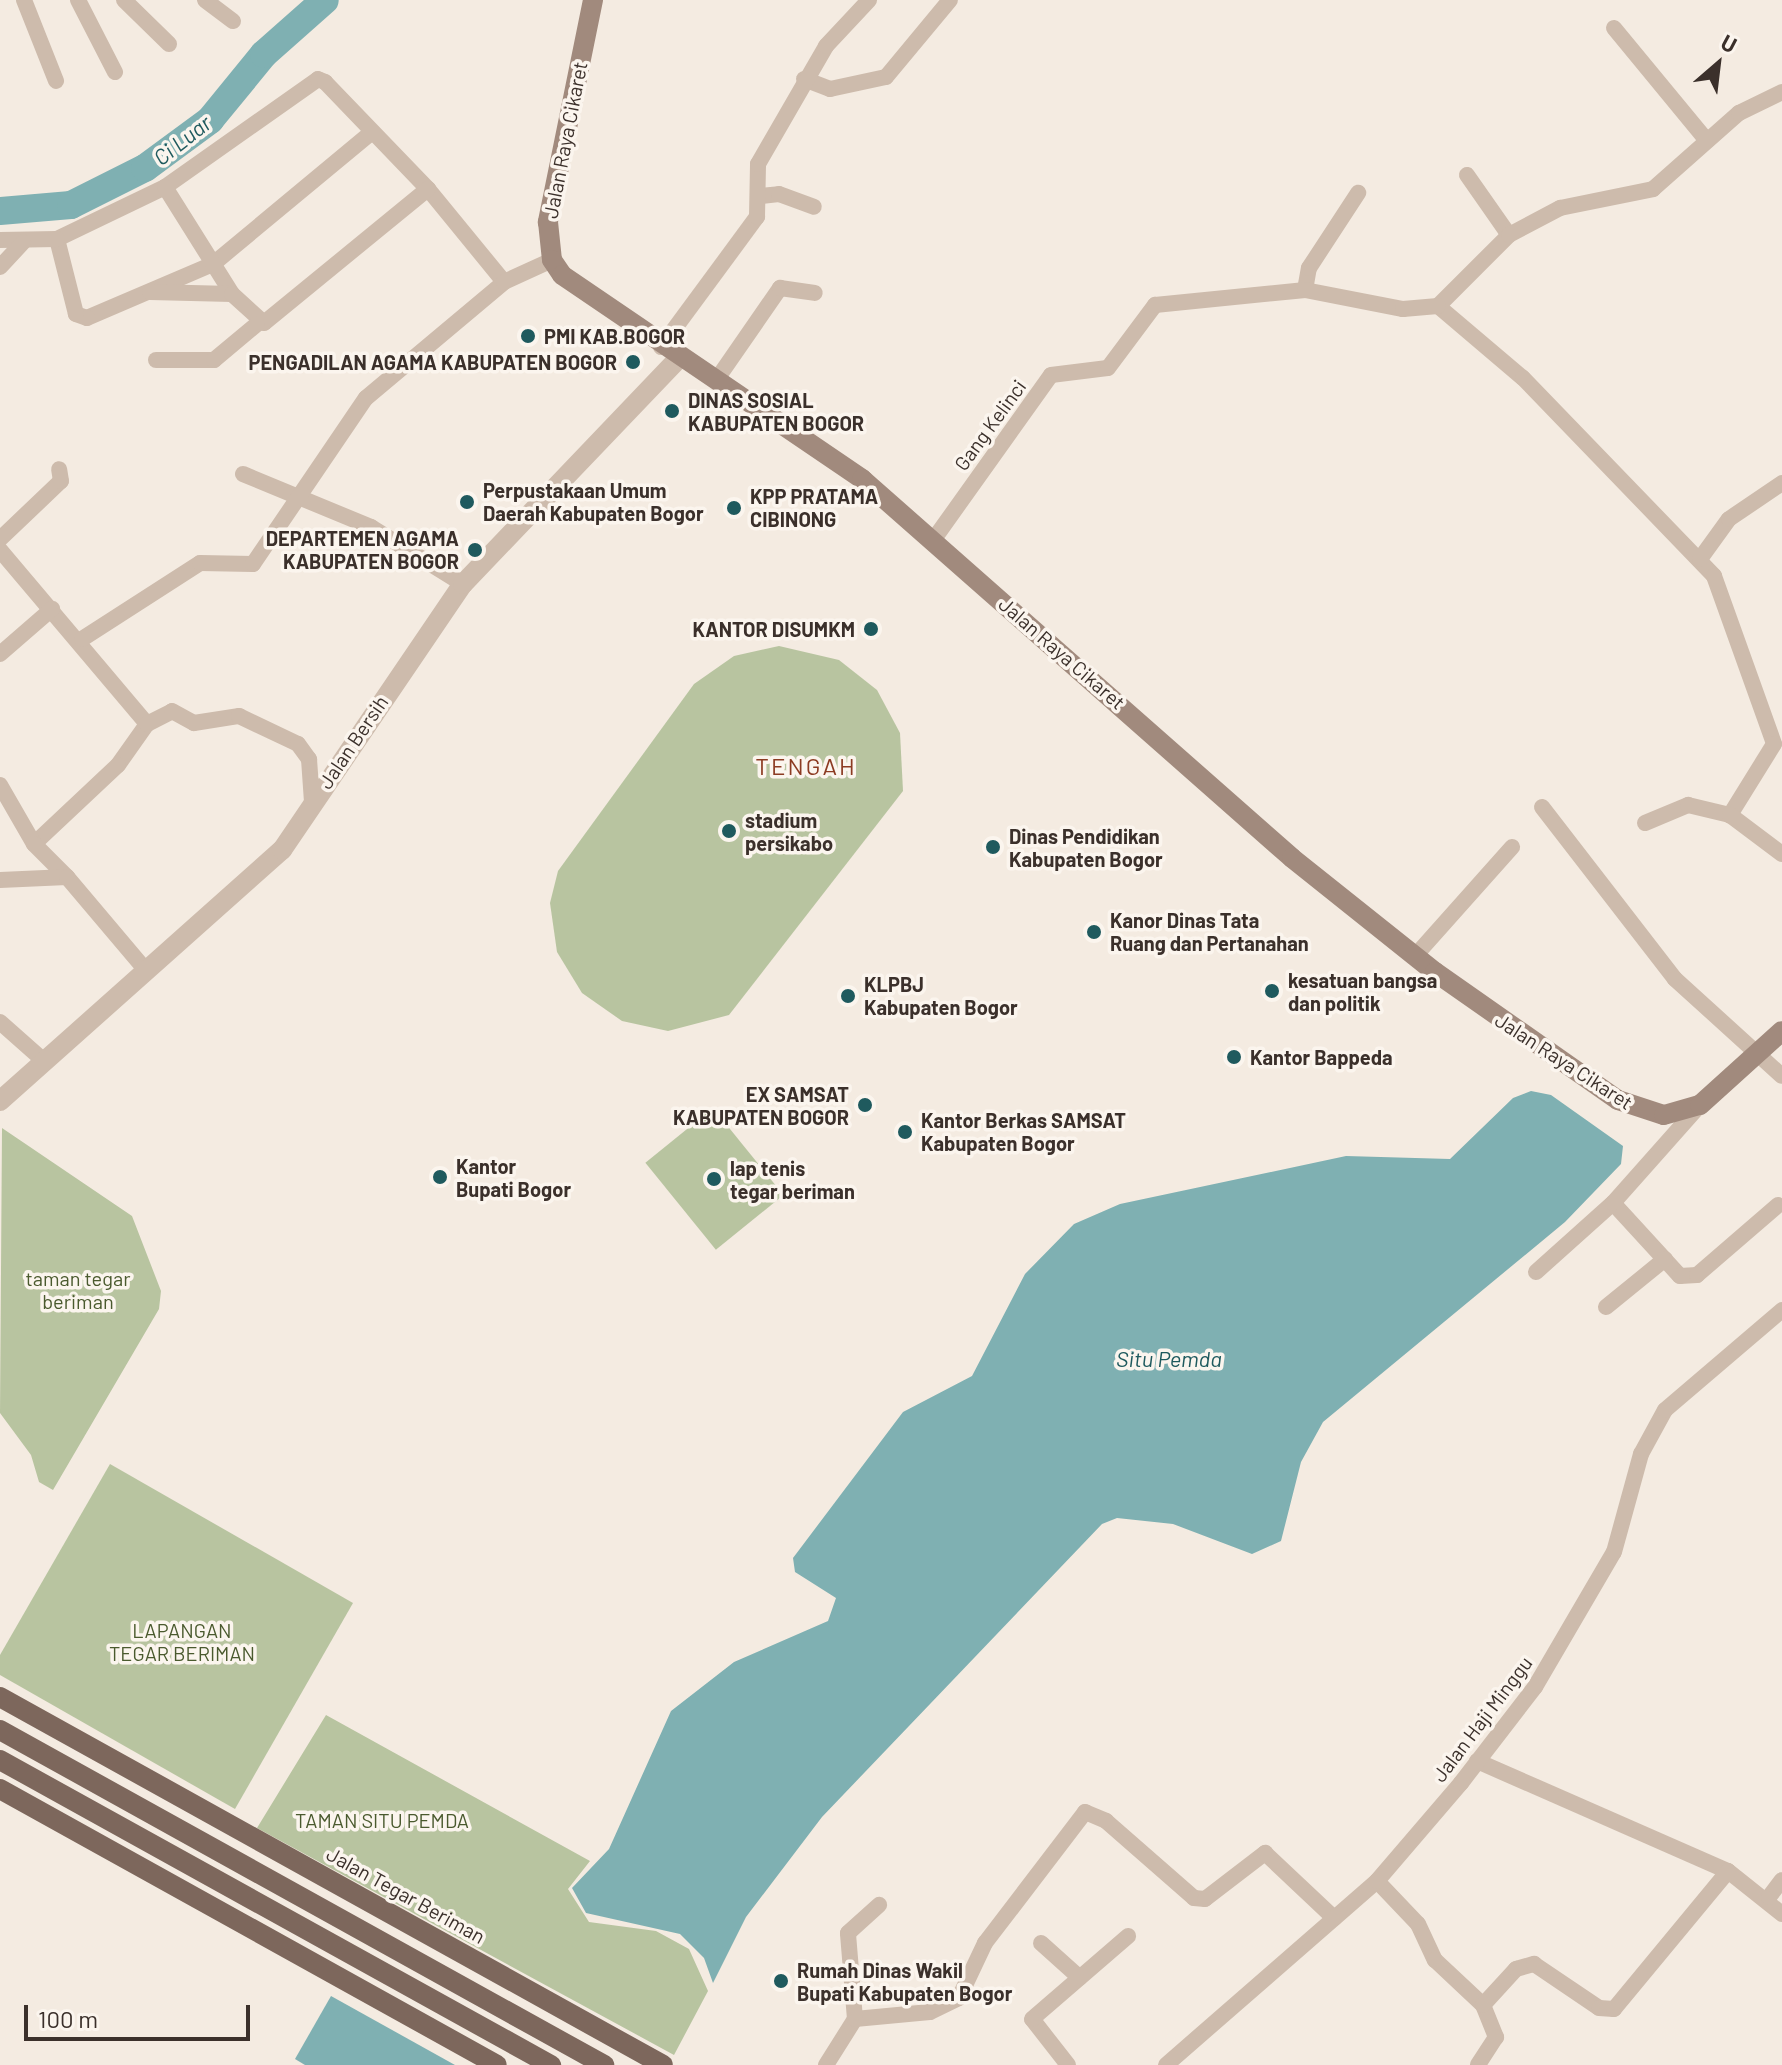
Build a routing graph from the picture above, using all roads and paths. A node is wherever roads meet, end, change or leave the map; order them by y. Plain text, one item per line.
1 (24, 0) edge
2 (78, 0) edge
3 (124, 0) edge
4 (205, 0) edge
5 (593, 0) edge
6 (869, 0) edge
7 (950, 0) edge
8 (233, 21) dead end
9 (1614, 28) dead end
10 (169, 44) dead end
11 (115, 72) dead end
12 (804, 79) junction
13 (56, 81) dead end
14 (1782, 92) edge
15 (372, 132) junction
16 (1707, 141) junction
17 (1467, 175) dead end
18 (165, 187) junction
19 (428, 189) junction
20 (1358, 193) dead end
21 (761, 196) junction
22 (814, 207) dead end
23 (1509, 235) junction
24 (57, 239) junction
25 (0, 240) edge
26 (23, 242) junction
27 (552, 260) junction
28 (213, 264) junction
29 (0, 267) edge
30 (504, 282) junction
31 (1305, 290) junction
32 (141, 291) junction
33 (815, 293) dead end
34 (232, 294) junction
35 (1438, 306) junction
36 (257, 324) junction
37 (661, 347) junction
38 (680, 357) junction
39 (156, 360) dead end
40 (717, 379) junction
41 (59, 469) dead end
42 (243, 474) dead end
43 (1782, 483) edge
44 (294, 495) junction
45 (0, 539) edge
46 (934, 539) junction
47 (0, 550) edge
48 (1700, 559) junction
49 (463, 584) junction
50 (52, 609) junction
51 (82, 639) junction
52 (0, 654) edge
53 (147, 724) junction
54 (0, 785) edge
55 (312, 802) junction
56 (1542, 807) dead end
57 (1730, 815) junction
58 (1645, 823) dead end
59 (34, 844) junction
60 (1512, 847) dead end
61 (1782, 854) edge
62 (0, 880) edge
63 (72, 883) junction
64 (1415, 956) junction
65 (144, 968) junction
66 (0, 1022) edge
67 (1782, 1031) edge
68 (1758, 1052) junction
69 (45, 1062) junction
70 (1782, 1076) edge
71 (0, 1101) edge
72 (1700, 1105) junction
73 (1613, 1203) junction
74 (1778, 1205) dead end
75 (1665, 1259) junction
76 (1536, 1272) dead end
77 (1606, 1307) dead end
78 (1782, 1310) edge
79 (0, 1697) edge
80 (0, 1730) edge
81 (0, 1760) edge
82 (1477, 1761) junction
83 (0, 1789) edge
84 (1728, 1871) junction
85 (1782, 1880) edge
86 (1377, 1881) junction
87 (1769, 1897) junction
88 (879, 1905) dead end
89 (1782, 1914) edge
90 (1334, 1918) junction
91 (1128, 1936) dead end
92 (1041, 1943) dead end
93 (336, 1946) junction
94 (324, 1969) junction
95 (1080, 1978) junction
96 (477, 1995) junction
97 (1483, 2005) junction
98 (465, 2017) junction
99 (855, 2019) junction
100 (497, 2065) edge
101 (551, 2065) edge
102 (604, 2065) edge
103 (663, 2065) edge
104 (826, 2065) edge
105 (1068, 2065) edge
106 (1166, 2065) edge
107 (1478, 2065) edge

1 - 13 street
2 - 11 street
3 - 10 street
4 - 8 street
5 - 27 main road, Jalan Raya Cikaret
6 - 12 street
7 - 12 street
9 - 16 street
12 - 21 street
14 - 16 street
15 - 18 street
15 - 19 street
15 - 28 street
16 - 23 street
17 - 23 street
18 - 24 street
18 - 28 street
19 - 30 street
19 - 36 street
20 - 31 street
21 - 22 street
21 - 37 street
23 - 35 street
24 - 26 street
24 - 32 street
25 - 26 street
26 - 29 street
27 - 30 street
27 - 37 main road, Jalan Raya Cikaret
28 - 32 street
28 - 34 street
30 - 44 street
31 - 35 street, Gang Kelinci
31 - 46 street, Gang Kelinci
32 - 34 street
33 - 40 street
34 - 36 street
35 - 48 street
36 - 39 street
37 - 38 main road, Jalan Raya Cikaret
38 - 40 main road, Jalan Raya Cikaret
38 - 49 street, Jalan Bersih
40 - 46 main road, Jalan Raya Cikaret
41 - 45 street
42 - 44 street
43 - 48 street
44 - 49 street
44 - 51 street
46 - 64 main road, Jalan Raya Cikaret
47 - 50 street
48 - 57 street
49 - 55 street, Jalan Bersih
50 - 51 street
50 - 52 street
51 - 53 street
53 - 55 street
53 - 59 street
54 - 59 street
55 - 65 street, Jalan Bersih
56 - 68 street
57 - 58 street
57 - 61 street
59 - 63 street
60 - 64 street
62 - 63 street
63 - 65 street
64 - 72 main road, Jalan Raya Cikaret
65 - 69 street, Jalan Bersih
66 - 69 street
67 - 68 main road, Jalan Raya Cikaret
68 - 70 street
68 - 72 main road, Jalan Raya Cikaret
69 - 71 street, Jalan Bersih
72 - 73 street
73 - 75 street
73 - 76 street
74 - 75 street
75 - 77 street
78 - 82 street, Jalan Haji Minggu
79 - 103 main road, Jalan Tegar Beriman
80 - 96 main road
81 - 93 main road
82 - 84 street
82 - 86 street, Jalan Haji Minggu
83 - 94 main road
84 - 87 street
84 - 97 street
85 - 87 street
86 - 90 street, Jalan Haji Minggu
86 - 97 street
87 - 89 street
88 - 99 street
90 - 99 street
90 - 106 street, Jalan Haji Minggu
91 - 95 street
92 - 95 street
93 - 94 main road
93 - 98 main road
94 - 100 main road
95 - 105 street
96 - 98 main road
96 - 102 main road
97 - 107 street
98 - 101 main road
99 - 104 street

